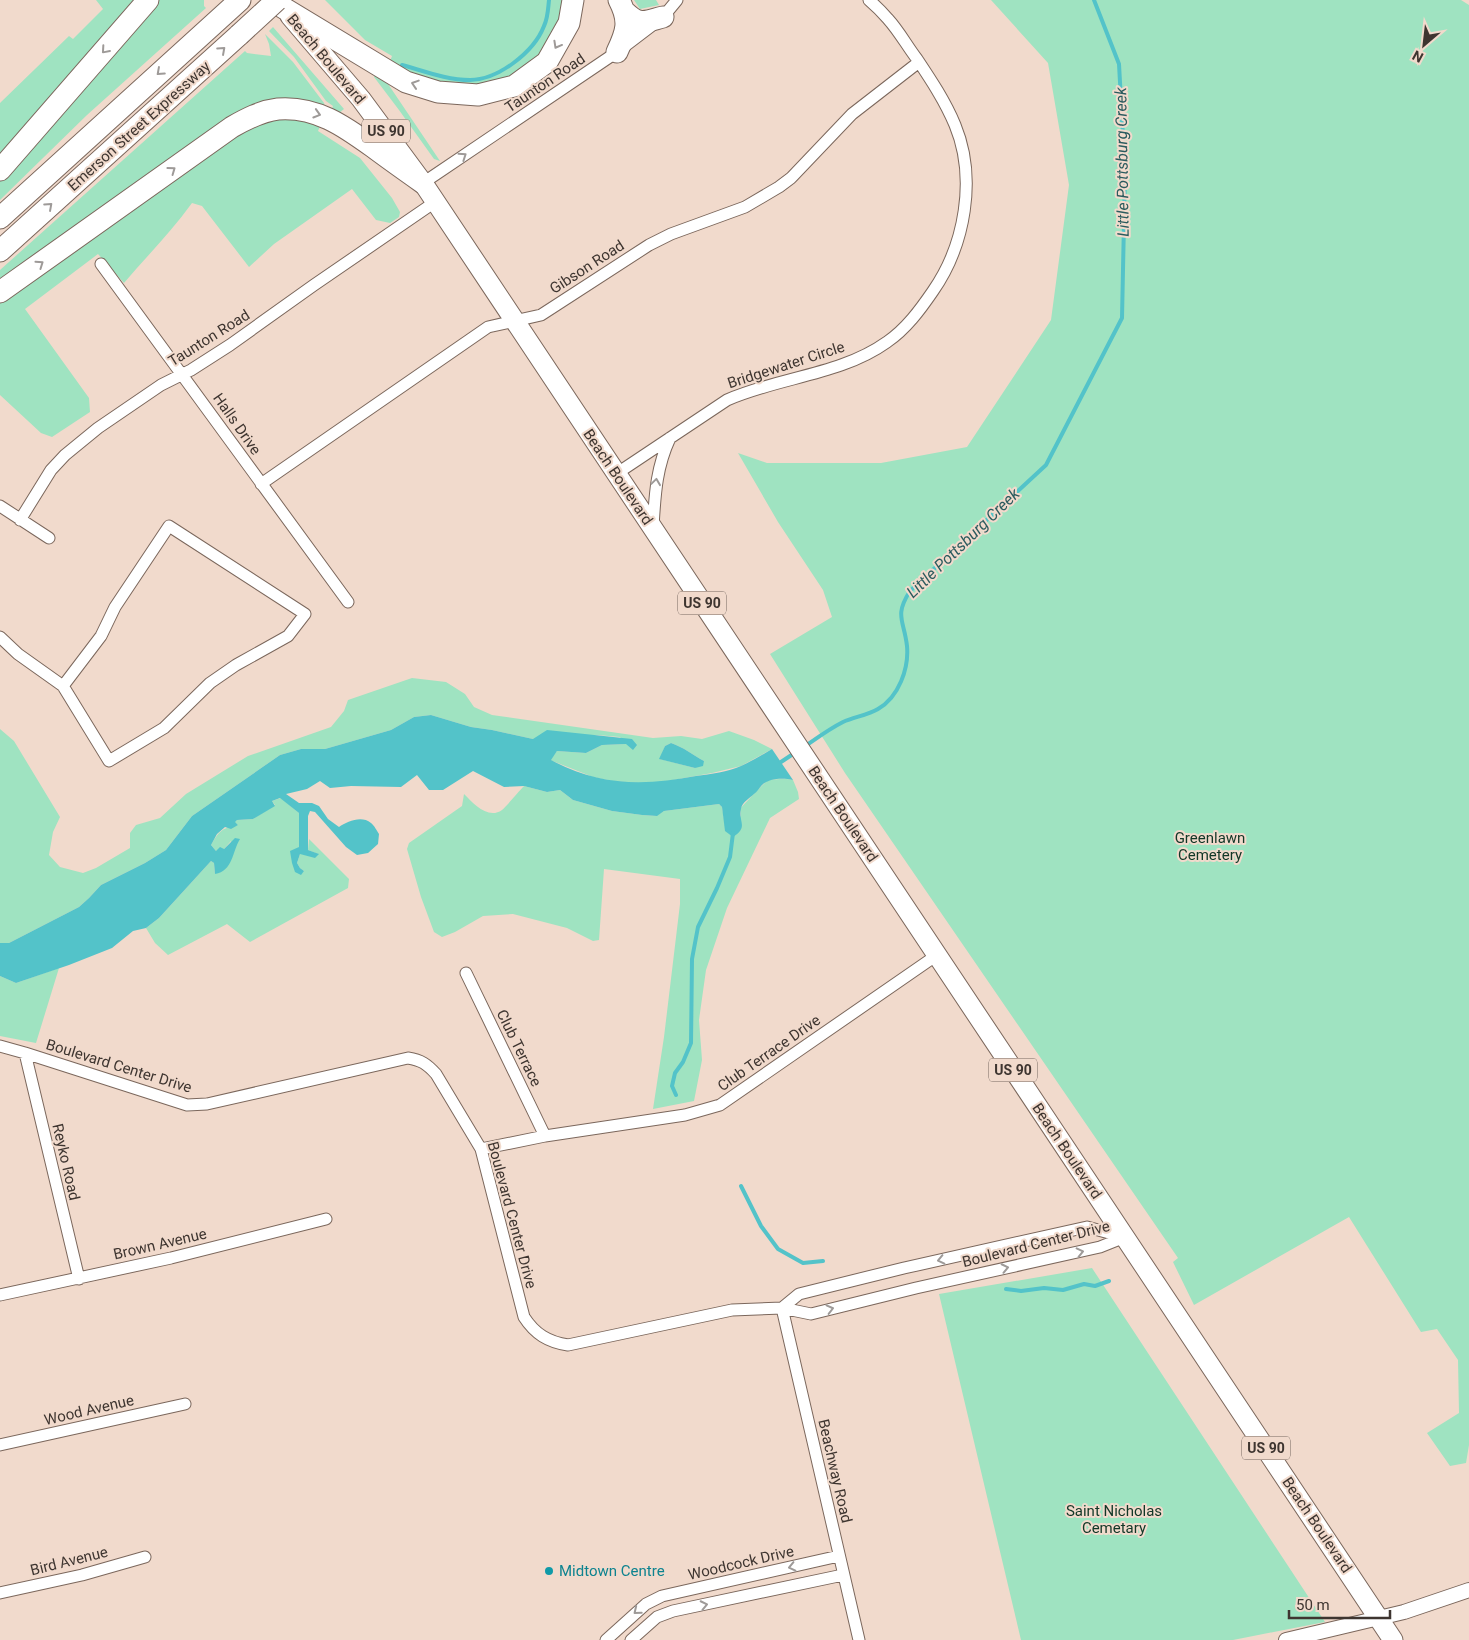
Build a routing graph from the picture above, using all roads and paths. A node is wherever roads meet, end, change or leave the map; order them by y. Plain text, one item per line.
1 (148, 0) edge
2 (240, 0) edge
3 (574, 0) edge
4 (677, 0) edge
5 (869, 0) edge
6 (278, 2) edge
7 (622, 6) edge
8 (663, 17) junction
9 (617, 52) junction
10 (919, 62) junction
11 (0, 170) edge
12 (423, 183) junction
13 (435, 202) junction
14 (0, 218) edge
15 (0, 251) edge
16 (101, 264) dead end
17 (0, 292) edge
18 (515, 322) junction
19 (183, 374) junction
20 (670, 437) junction
21 (616, 474) junction
22 (261, 484) junction
23 (0, 506) edge
24 (20, 520) junction
25 (653, 529) junction
26 (49, 538) dead end
27 (348, 602) dead end
28 (0, 637) edge
29 (63, 686) junction
30 (937, 955) junction
31 (466, 973) dead end
32 (0, 1046) edge
33 (25, 1053) junction
34 (545, 1136) junction
35 (481, 1149) junction
36 (326, 1219) dead end
37 (1125, 1237) junction
38 (79, 1279) junction
39 (0, 1295) edge
40 (782, 1308) junction
41 (185, 1404) dead end
42 (0, 1446) edge
43 (839, 1556) junction
44 (145, 1557) dead end
45 (843, 1575) junction
46 (1469, 1590) edge
47 (0, 1593) edge
48 (1379, 1618) junction
49 (606, 1640) edge
50 (631, 1640) edge
51 (859, 1640) edge
52 (1286, 1640) edge
53 (1393, 1640) edge

1 -> 11 highway
2 -> 14 highway, Emerson Street Expressway
3 -> 6 highway
4 - 8 street, Taunton Road
5 - 10 street, Bridgewater Circle
6 - 12 highway, Beach Boulevard / US 90
15 -> 6 highway, Emerson Street Expressway, bridge
7 - 8 highway
7 - 9 highway
8 - 9 street, Taunton Road
12 -> 9 street, Taunton Road
10 - 18 street, Gibson Road
10 - 20 street, Bridgewater Circle
12 - 13 highway, Beach Boulevard / US 90
17 -> 12 highway
13 - 18 highway, Beach Boulevard / US 90
13 - 19 street, Taunton Road
16 - 19 street, Halls Drive
18 - 21 highway, Beach Boulevard / US 90
18 - 22 street, Gibson Road
19 - 22 street, Halls Drive
19 - 24 street, Taunton Road
20 - 21 street, Bridgewater Circle
25 -> 20 street
21 - 25 highway, Beach Boulevard / US 90
22 - 27 street, Halls Drive
23 - 24 street
24 - 26 street
25 - 30 highway, Beach Boulevard / US 90
28 - 29 street
29 - 29 street
30 - 34 street, Club Terrace Drive
30 - 37 highway, Beach Boulevard / US 90
31 - 34 street, Club Terrace
32 - 33 street, Boulevard Center Drive
33 - 35 street, Boulevard Center Drive
33 - 38 street, Reyko Road
34 - 35 street, Club Terrace Drive
35 - 40 street, Boulevard Center Drive
36 - 38 street, Brown Avenue
40 -> 37 street, Boulevard Center Drive
37 -> 40 street, Boulevard Center Drive
37 - 48 highway, Beach Boulevard / US 90
38 - 39 street, Brown Avenue
40 - 43 street, Beachway Road
41 - 42 street, Wood Avenue
43 - 45 street, Beachway Road
43 -> 49 street, Woodcock Drive
44 - 47 street, Bird Avenue
50 -> 45 street
45 - 51 street, Beachway Road
46 - 48 street
48 - 52 street
48 - 53 highway, Beach Boulevard / US 90

